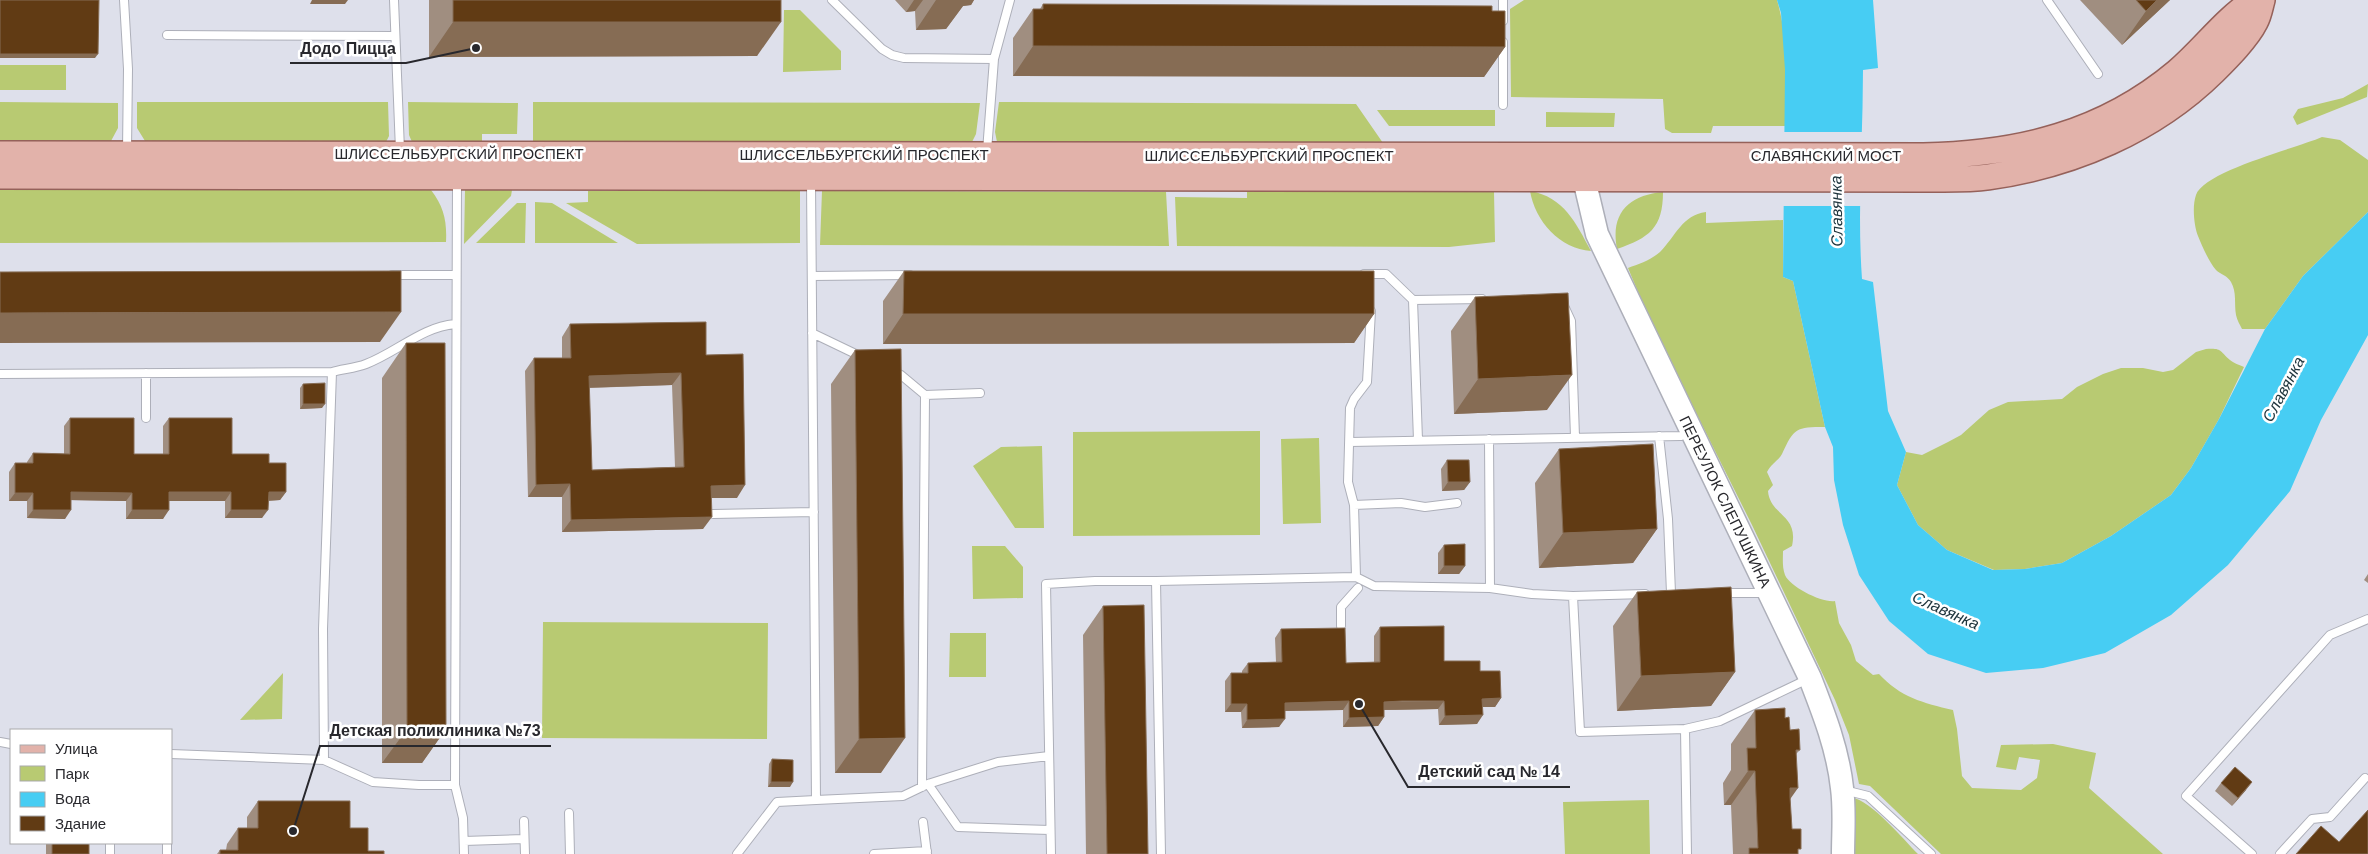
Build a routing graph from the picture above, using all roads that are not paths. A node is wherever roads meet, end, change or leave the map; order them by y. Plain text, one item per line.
1 (124, 0) edge
2 (394, 0) edge
3 (832, 0) edge
4 (1010, 0) edge
5 (1503, 0) edge
6 (2047, 0) edge
7 (2255, 0) edge
8 (2262, 0) edge
9 (1503, 27) edge
10 (167, 35) dead end
11 (395, 36) junction
12 (1503, 36) edge
13 (994, 59) junction
14 (2098, 74) dead end
15 (1503, 105) dead end
16 (0, 154) edge
17 (127, 165) junction
18 (399, 166) junction
19 (457, 166) junction
20 (811, 166) junction
21 (987, 167) junction
22 (1583, 167) junction
23 (1729, 167) joint
24 (1923, 168) junction
25 (0, 176) edge
26 (1352, 274) edge
27 (1372, 274) junction
28 (382, 275) edge
29 (455, 275) junction
30 (922, 275) edge
31 (812, 276) junction
32 (1372, 284) edge
33 (1488, 298) edge
34 (1413, 300) junction
35 (1558, 301) edge
36 (1371, 303) edge
37 (455, 324) junction
38 (812, 333) junction
39 (874, 362) edge
40 (883, 367) edge
41 (332, 372) junction
42 (146, 373) junction
43 (0, 374) edge
44 (980, 393) dead end
45 (925, 395) junction
46 (146, 418) dead end
47 (1691, 432) junction
48 (1659, 436) junction
49 (1575, 437) junction
50 (1489, 439) junction
51 (1418, 440) junction
52 (1350, 442) junction
53 (1457, 503) dead end
54 (1354, 505) junction
55 (814, 512) junction
56 (713, 514) edge
57 (1356, 577) junction
58 (1156, 581) junction
59 (1358, 588) dead end
60 (1490, 588) junction
61 (1716, 593) edge
62 (1770, 593) junction
63 (1651, 594) edge
64 (1661, 594) edge
65 (1573, 596) junction
66 (2368, 619) edge
67 (1342, 626) edge
68 (1810, 678) junction
69 (1685, 730) junction
70 (172, 754) edge
71 (1049, 756) junction
72 (324, 760) junction
73 (2365, 778) dead end
74 (455, 784) junction
75 (925, 786) junction
76 (1842, 790) junction
77 (816, 800) junction
78 (569, 813) dead end
79 (524, 821) dead end
80 (923, 822) dead end
81 (1050, 830) junction
82 (524, 838) junction
83 (464, 841) junction
84 (927, 853) edge
85 (464, 854) edge
86 (525, 854) edge
87 (570, 854) edge
88 (737, 854) edge
89 (874, 854) edge
90 (1051, 854) edge
91 (1161, 854) edge
92 (1687, 854) edge
93 (1843, 854) edge
94 (1931, 854) edge
95 (2252, 854) edge
96 (2280, 854) edge

1 - 17 lane
2 - 11 lane
3 - 13 lane
4 - 13 lane
5 - 9 lane
6 - 14 lane
7 - 24 main road
8 - 24 main road
10 - 11 lane
11 - 18 lane
12 - 15 lane
13 - 21 lane
16 - 17 main road, ШЛИССЕЛЬБУРГСКИЙ ПРОСПЕКТ
17 - 18 main road, ШЛИССЕЛЬБУРГСКИЙ ПРОСПЕКТ
17 - 25 main road, ШЛИССЕЛЬБУРГСКИЙ ПРОСПЕКТ
18 - 19 main road, ШЛИССЕЛЬБУРГСКИЙ ПРОСПЕКТ
19 - 20 main road, ШЛИССЕЛЬБУРГСКИЙ ПРОСПЕКТ
19 - 29 lane
20 - 21 main road, ШЛИССЕЛЬБУРГСКИЙ ПРОСПЕКТ
20 - 31 lane
21 - 22 main road, ШЛИССЕЛЬБУРГСКИЙ ПРОСПЕКТ
22 - 23 main road, ШЛИССЕЛЬБУРГСКИЙ ПРОСПЕКТ
22 - 47 street, ПЕРЕУЛОК СЛЕПУШКИНА
23 - 24 main road, СЛАВЯНСКИЙ МОСТ
26 - 27 lane
27 - 32 lane
27 - 34 lane
28 - 29 lane
29 - 37 lane
30 - 31 lane
31 - 38 lane
33 - 34 lane
34 - 51 lane
35 - 49 lane
36 - 52 lane
37 - 41 lane
37 - 74 lane
38 - 39 lane
38 - 55 lane
40 - 45 lane
41 - 42 lane
41 - 72 lane
42 - 43 lane
42 - 46 lane
44 - 45 lane
45 - 75 lane
47 - 48 lane
47 - 62 street, ПЕРЕУЛОК СЛЕПУШКИНА
48 - 49 lane
48 - 64 lane
49 - 50 lane
50 - 51 lane
50 - 60 lane
51 - 52 lane
52 - 54 lane
53 - 54 lane
54 - 57 lane
55 - 56 lane
55 - 77 lane
57 - 58 lane
57 - 60 lane
58 - 71 lane
58 - 91 lane
59 - 67 lane
60 - 65 lane
61 - 62 lane
62 - 68 street, ПЕРЕУЛОК СЛЕПУШКИНА
63 - 65 lane
65 - 69 lane
66 - 95 lane
68 - 69 lane
68 - 76 street, ПЕРЕУЛОК СЛЕПУШКИНА
69 - 92 lane
70 - 72 lane
71 - 75 lane
71 - 81 lane
72 - 74 lane
73 - 96 lane
74 - 83 lane
75 - 77 lane
75 - 81 lane
76 - 93 street, ПЕРЕУЛОК СЛЕПУШКИНА
76 - 94 lane
77 - 88 lane
78 - 87 lane
79 - 82 lane
80 - 84 lane
81 - 90 lane
82 - 83 lane
82 - 86 lane
83 - 85 lane
84 - 89 lane

